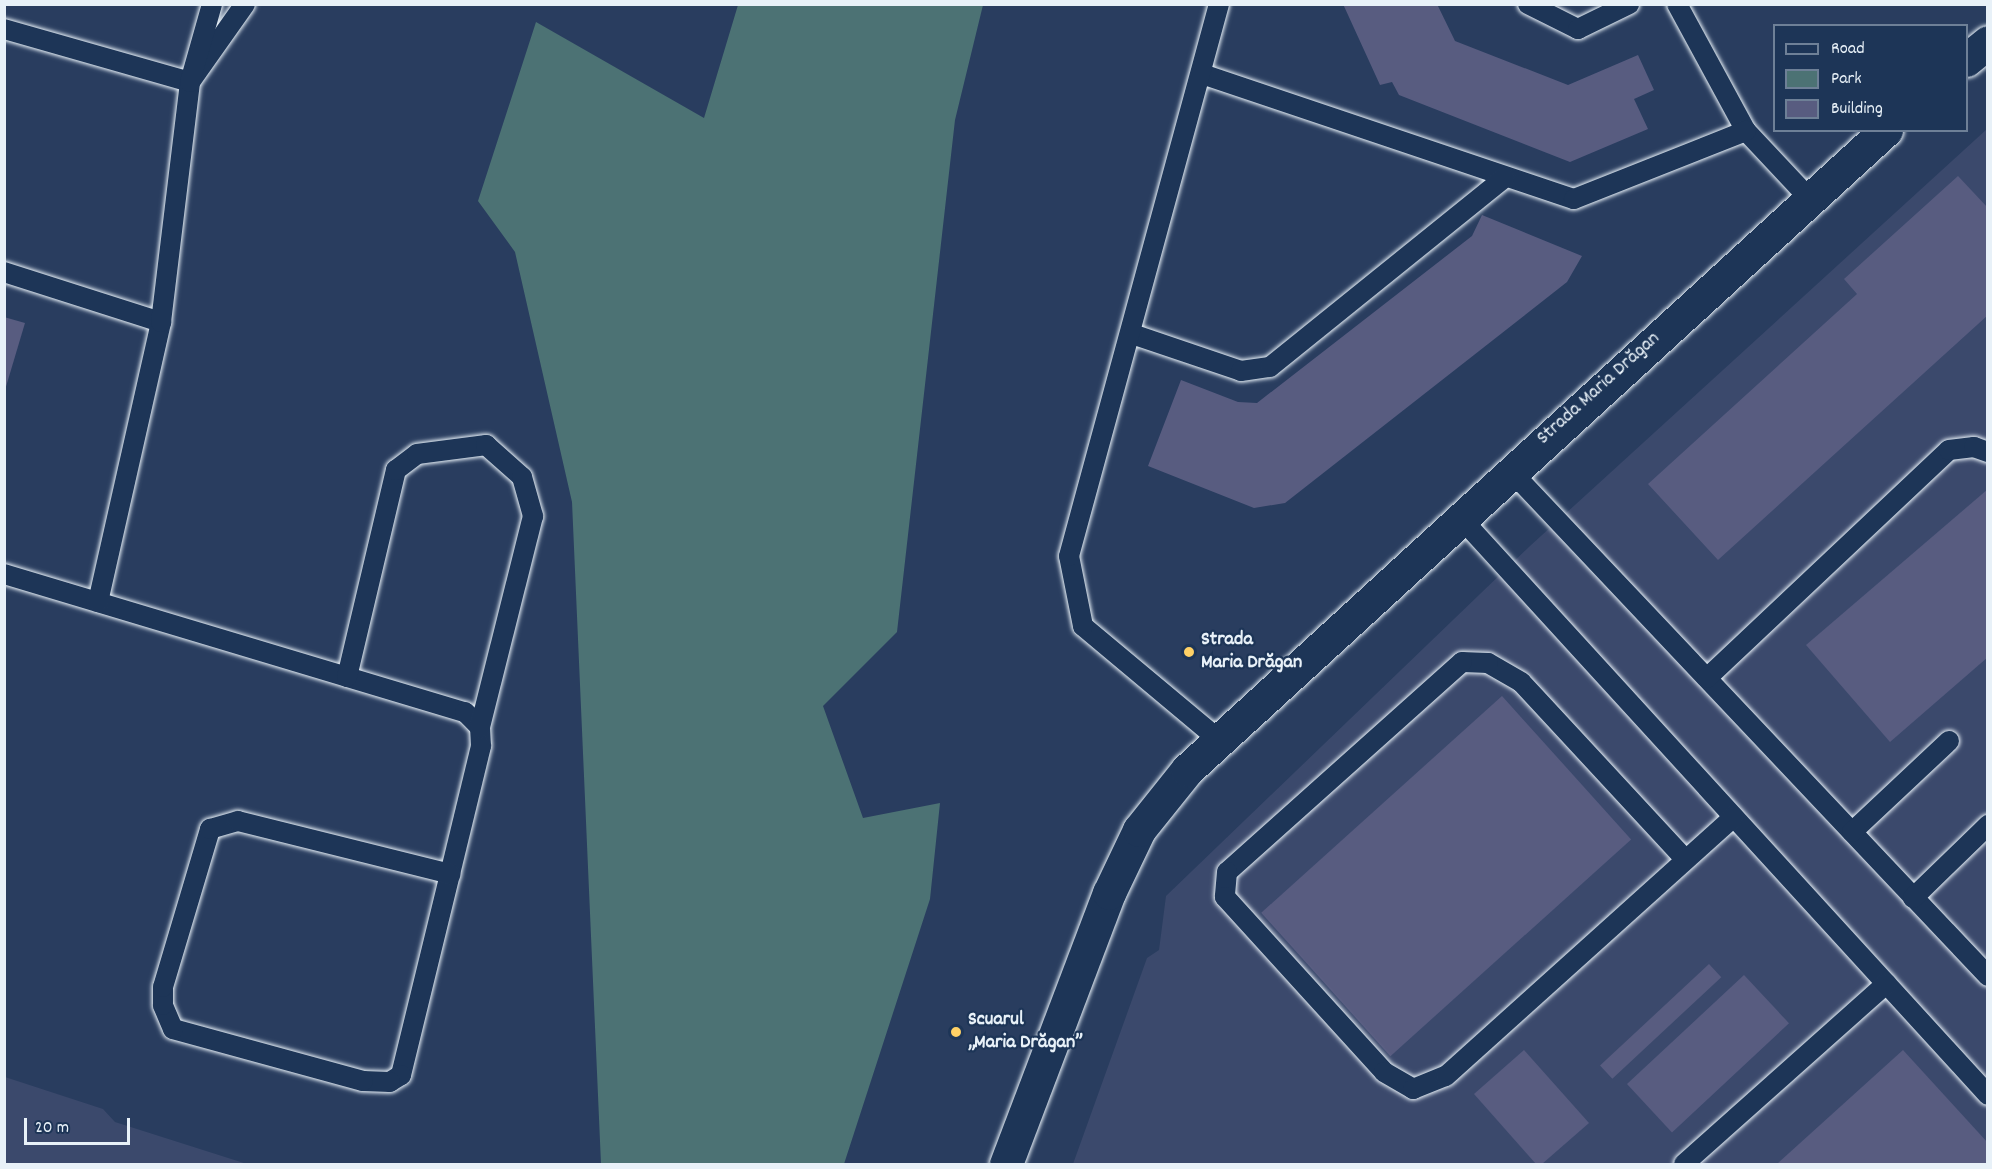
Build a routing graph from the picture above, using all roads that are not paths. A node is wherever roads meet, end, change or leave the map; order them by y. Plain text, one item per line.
1 (212, 4) edge
2 (245, 4) edge
3 (1219, 4) edge
4 (1528, 4) edge
5 (1629, 4) edge
6 (1677, 4) edge
7 (4, 29) edge
8 (1988, 42) edge
9 (1968, 58) edge
10 (1202, 74) junction
11 (190, 82) junction
12 (1746, 131) junction
13 (1884, 132) edge
14 (1504, 178) junction
15 (1809, 198) junction
16 (4, 272) edge
17 (161, 322) junction
18 (1132, 334) junction
19 (1988, 452) edge
20 (1510, 470) junction
21 (1459, 516) junction
22 (4, 574) edge
23 (98, 602) junction
24 (348, 677) junction
25 (1707, 678) junction
26 (480, 727) junction
27 (1218, 740) junction
28 (1948, 741) dead end
29 (1734, 817) junction
30 (1988, 825) edge
31 (1852, 832) junction
32 (1685, 859) junction
33 (450, 874) junction
34 (1914, 898) junction
35 (1988, 976) edge
36 (1886, 984) junction
37 (1988, 1095) edge
38 (1006, 1164) edge
39 (1684, 1164) edge

1 - 11 lane
2 - 11 lane
3 - 10 lane
4 - 5 lane
6 - 12 lane
7 - 11 lane
8 - 9 main road
10 - 14 lane
10 - 18 lane
11 - 17 lane
12 - 14 lane
12 - 15 lane
13 - 15 main road, Strada Maria Drăgan
14 - 18 lane
15 - 20 main road, Strada Maria Drăgan
16 - 17 lane
17 - 23 lane
18 - 27 lane
19 - 25 lane
20 - 21 main road, Strada Maria Drăgan
20 - 25 lane
21 - 27 main road, Strada Maria Drăgan
21 - 29 lane
22 - 23 lane
23 - 24 lane
24 - 26 lane
24 - 26 lane
25 - 31 lane
26 - 33 lane
27 - 38 main road, Strada Maria Drăgan
28 - 31 lane
29 - 32 lane
29 - 36 lane
30 - 34 lane
31 - 34 lane
32 - 32 lane
33 - 33 lane
34 - 35 lane
36 - 37 lane
36 - 39 lane

